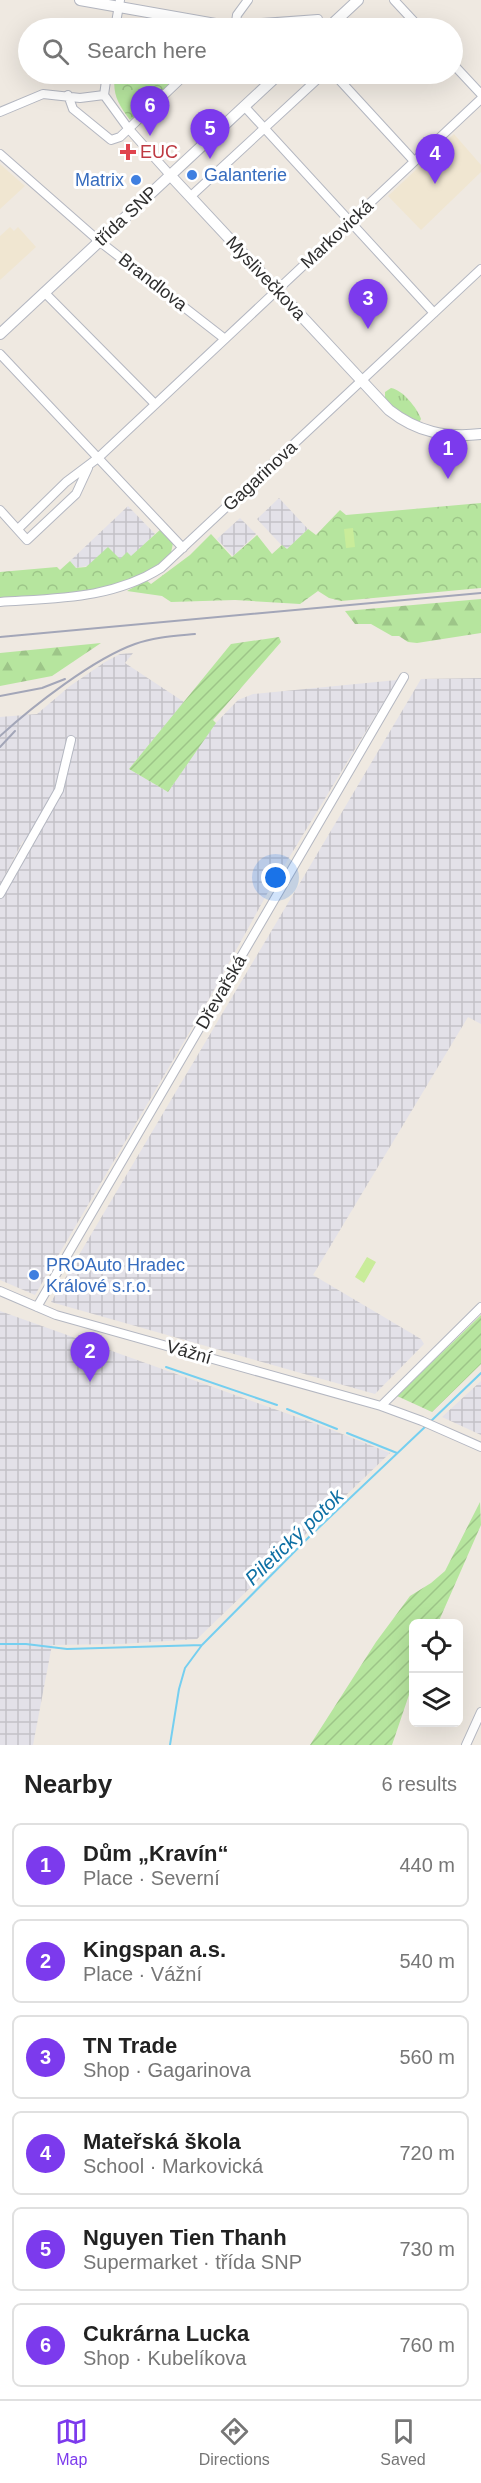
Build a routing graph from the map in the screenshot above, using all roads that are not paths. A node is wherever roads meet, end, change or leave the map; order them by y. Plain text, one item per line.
1 (80, 0) edge
2 (248, 0) edge
3 (358, 0) edge
4 (394, 0) edge
5 (119, 4) edge
6 (187, 18) edge
7 (237, 18) edge
8 (339, 18) edge
9 (411, 18) edge
10 (463, 74) edge
11 (106, 84) edge
12 (175, 84) edge
13 (268, 84) edge
14 (312, 84) edge
15 (343, 84) edge
16 (481, 94) edge
17 (68, 95) junction
18 (104, 95) junction
19 (481, 99) edge
20 (244, 106) junction
21 (0, 112) edge
22 (128, 128) junction
23 (264, 128) junction
24 (0, 154) edge
25 (414, 161) junction
26 (170, 175) junction
27 (190, 197) junction
28 (350, 221) junction
29 (99, 241) junction
30 (481, 269) edge
31 (277, 291) junction
32 (44, 292) junction
33 (434, 313) junction
34 (0, 334) edge
35 (225, 339) junction
36 (0, 354) edge
37 (361, 382) junction
38 (155, 404) junction
39 (481, 434) edge
40 (98, 458) junction
41 (88, 467) junction
42 (61, 487) junction
43 (72, 498) junction
44 (0, 510) edge
45 (18, 529) junction
46 (183, 548) junction
47 (0, 602) edge
48 (404, 677) dead end
49 (71, 740) dead end
50 (0, 894) edge
51 (0, 1291) edge
52 (37, 1307) junction
53 (481, 1307) edge
54 (381, 1406) junction
55 (481, 1447) edge
56 (481, 1713) edge
57 (466, 1745) edge

1 - 5 street
2 - 7 street
3 - 8 street
4 - 9 street
5 - 6 street
10 - 16 street
11 - 18 street
12 - 22 street
13 - 20 street, třída SNP
14 - 23 street
15 - 25 street
17 - 18 street
17 - 21 street
17 - 22 street
18 - 22 street
19 - 25 street, Markovická
20 - 23 street
20 - 26 street, třída SNP
22 - 26 street
23 - 27 street
23 - 28 street
24 - 29 street, Brandlova
25 - 28 street, Markovická
26 - 27 street, Myslivečkova
26 - 29 street, třída SNP
27 - 31 street, Myslivečkova
28 - 31 street, Markovická
28 - 33 street
29 - 32 street, třída SNP
29 - 35 street, Brandlova
30 - 33 street, Gagarinova
31 - 35 street, Markovická
31 - 37 street, Myslivečkova
32 - 34 street, třída SNP
32 - 38 street
33 - 37 street, Gagarinova
35 - 38 street, Markovická
36 - 40 street
37 - 39 street, Myslivečkova
37 - 46 street, Gagarinova
38 - 40 street, Markovická
40 - 41 street, Markovická
40 - 46 street
41 - 42 street, Markovická
41 - 43 street, Markovická
42 - 43 street
42 - 45 street, Markovická
43 - 45 street, Markovická
44 - 45 street
46 - 47 street, Gagarinova
48 - 52 street, Dřevařská
49 - 50 street
51 - 52 street, Vážní
52 - 54 street, Vážní
53 - 54 street
54 - 55 street, Vážní
56 - 57 street

